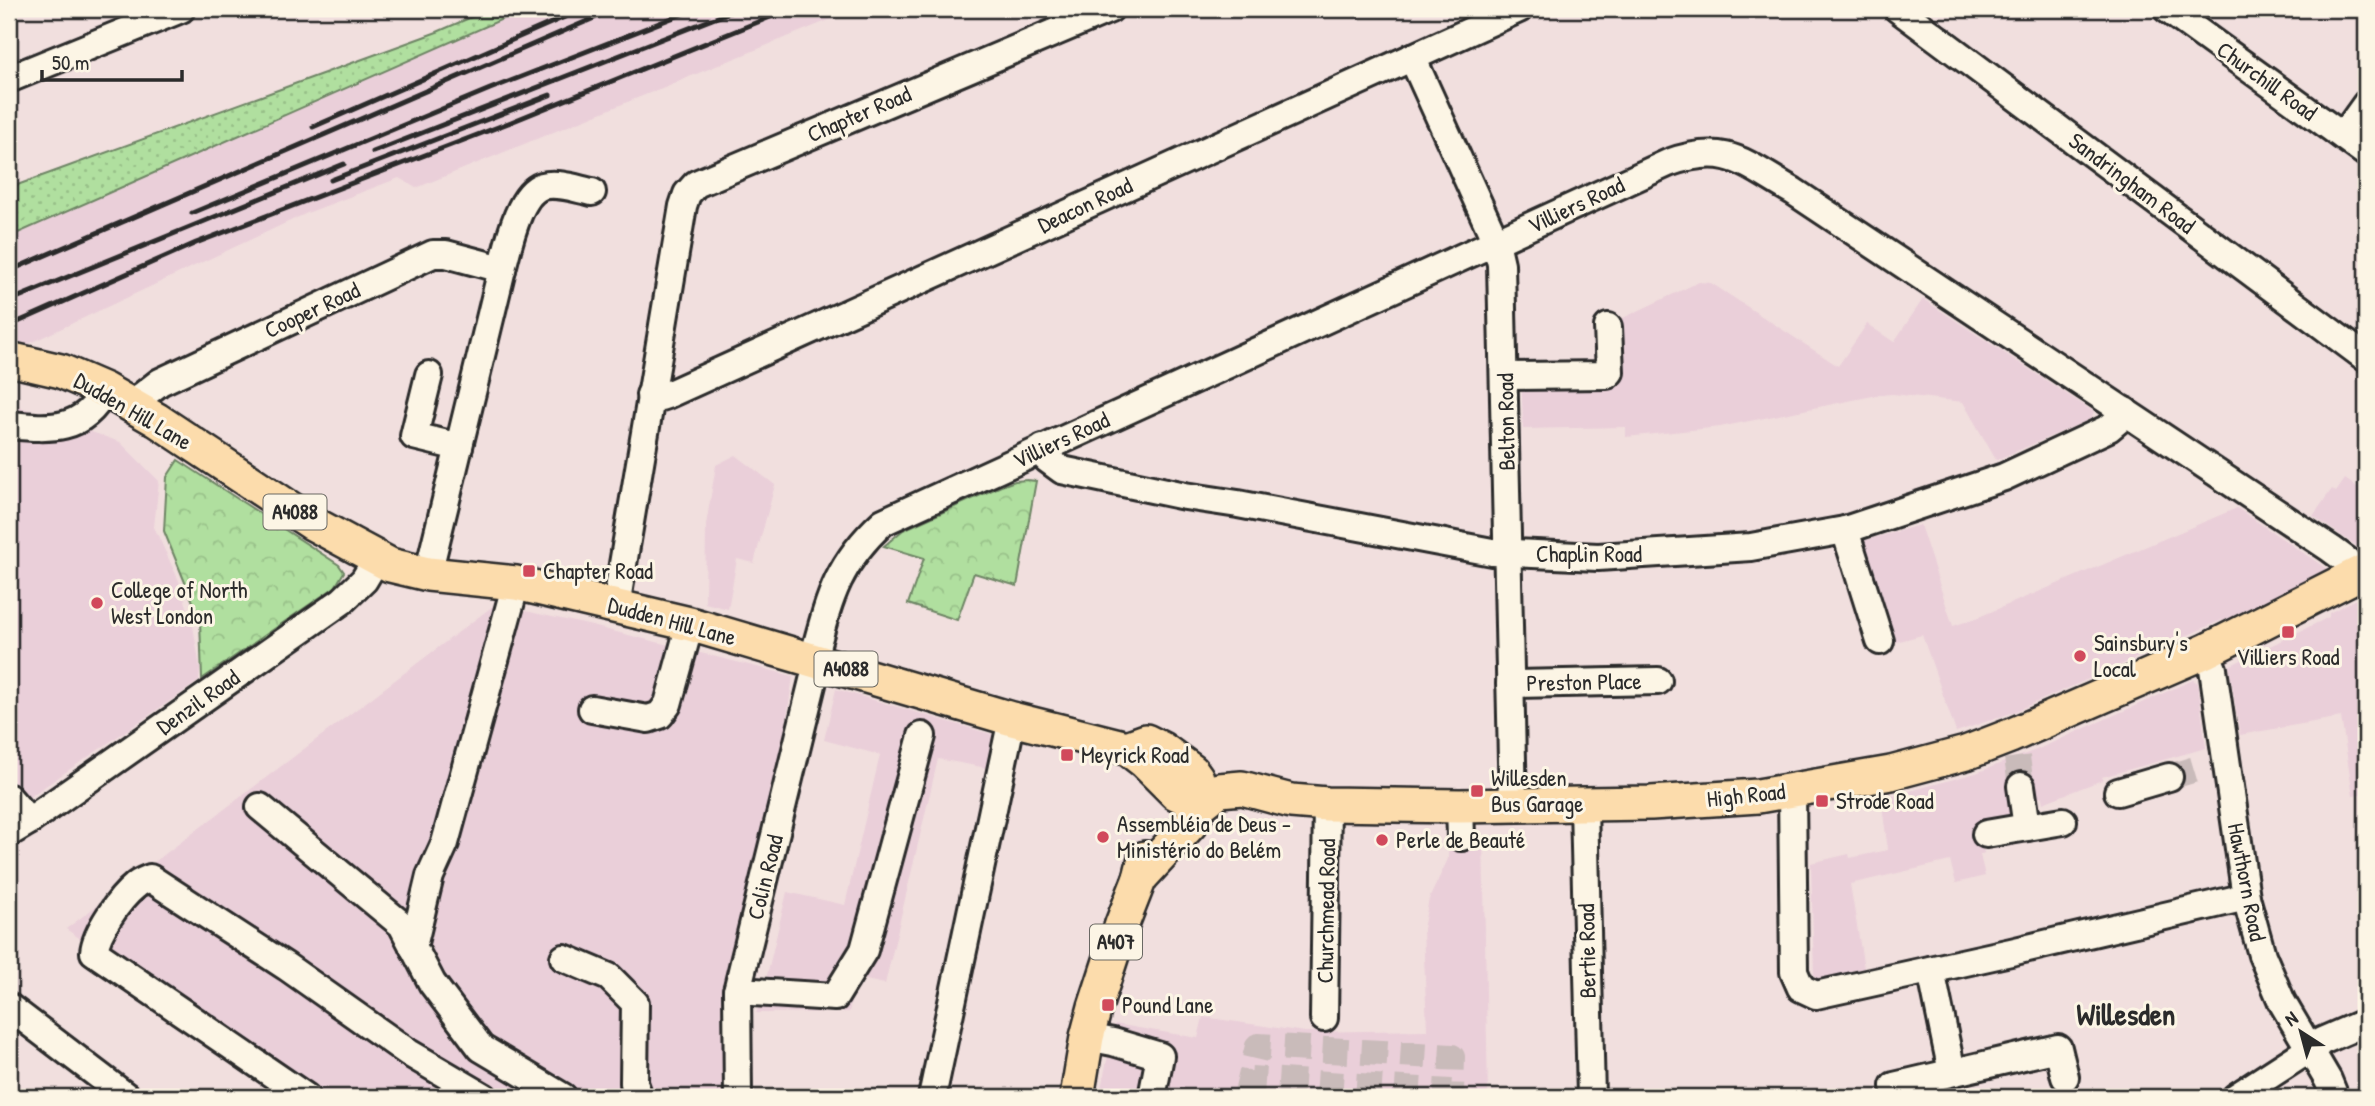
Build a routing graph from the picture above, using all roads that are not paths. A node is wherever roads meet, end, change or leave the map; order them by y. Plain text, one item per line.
1 (181, 9) edge
2 (1111, 9) edge
3 (1518, 9) edge
4 (1898, 9) edge
5 (2167, 9) edge
6 (1412, 57) junction
7 (9, 79) edge
8 (2366, 104) edge
9 (2343, 136) junction
10 (2366, 153) edge
11 (592, 192) dead end
12 (1496, 242) junction
13 (502, 269) junction
14 (1608, 327) dead end
15 (2366, 358) edge
16 (16, 360) edge
17 (429, 374) dead end
18 (1505, 376) junction
19 (105, 390) junction
20 (650, 395) junction
21 (135, 408) junction
22 (2125, 411) junction
23 (9, 425) edge
24 (459, 446) junction
25 (1043, 448) junction
26 (1845, 530) junction
27 (1508, 552) junction
28 (376, 560) junction
29 (2360, 573) edge
30 (428, 574) junction
31 (516, 583) junction
32 (616, 606) junction
33 (690, 624) junction
34 (1880, 641) dead end
35 (2206, 651) junction
36 (816, 660) junction
37 (1658, 681) dead end
38 (1510, 684) junction
39 (592, 709) dead end
40 (1012, 719) junction
41 (922, 736) dead end
42 (2169, 777) tunnel mouth
43 (2021, 786) tunnel mouth
44 (1792, 791) junction
45 (2118, 792) dead end
46 (9, 797) edge
47 (1327, 804) junction
48 (1200, 805) junction
49 (1584, 805) junction
50 (1513, 806) junction
51 (260, 807) dead end
52 (2063, 821) dead end
53 (19, 827) edge
54 (2027, 827) junction
55 (1986, 834) dead end
56 (2246, 897) junction
57 (413, 947) junction
58 (564, 958) dead end
59 (1931, 970) junction
60 (737, 991) junction
61 (9, 1007) edge
62 (1324, 1018) dead end
63 (2366, 1022) edge
64 (1087, 1037) junction
65 (2310, 1049) junction
66 (1952, 1072) junction
67 (2065, 1077) dead end
68 (127, 1097) edge
69 (306, 1097) edge
70 (484, 1097) edge
71 (563, 1097) edge
72 (639, 1097) edge
73 (738, 1097) edge
74 (932, 1097) edge
75 (1077, 1097) edge
76 (1152, 1097) edge
77 (1591, 1097) edge
78 (1897, 1097) edge
79 (2236, 1097) edge
80 (2335, 1097) edge

1 - 7 street
2 - 20 street, Chapter Road
3 - 6 street, Deacon Road
4 - 15 street, Sandringham Road
5 - 9 street, Churchill Road
6 - 12 street, Belton Road
6 - 20 street, Deacon Road
8 - 9 street
9 - 10 street, Churchill Road
11 - 13 street
12 - 18 street, Belton Road
12 - 22 street, Villiers Road
12 - 25 street, Villiers Road
13 - 21 street, Cooper Road
13 - 24 street
14 - 18 street
16 - 19 main road, Dudden Hill Lane / A4088
17 - 24 street
18 - 27 street, Belton Road
19 - 21 main road, Dudden Hill Lane / A4088
19 - 23 street
20 - 32 street, Chapter Road
21 - 28 main road, Dudden Hill Lane / A4088
22 - 26 street, Chaplin Road
22 - 29 street, Villiers Road
24 - 30 street
25 - 27 street, Chaplin Road
25 - 36 street, Villiers Road
26 - 27 street, Chaplin Road
26 - 34 street
27 - 38 street, Belton Road
28 - 30 main road, Dudden Hill Lane / A4088
28 - 53 street, Denzil Road
29 - 35 main road, High Road / A407
30 - 31 main road, Dudden Hill Lane / A4088
31 - 32 main road, Dudden Hill Lane / A4088
31 - 57 street
32 - 33 main road, Dudden Hill Lane / A4088
33 - 36 main road, Dudden Hill Lane / A4088
33 - 39 street
35 - 44 main road, High Road / A407
35 - 56 street, Hawthorn Road
36 - 40 main road, Dudden Hill Lane / A4088
36 - 60 street, Colin Road
37 - 38 street, Preston Place
38 - 50 street, Belton Road
40 - 48 main road, Dudden Hill Lane / A4088
40 - 74 street
41 - 60 street
42 - 45 street
43 - 54 street
44 - 49 main road, High Road / A407
44 - 59 street
46 - 53 street
47 - 48 main road, High Road / A407
47 - 50 main road, High Road / A407
47 - 62 street, Churchmead Road
48 - 64 main road, High Road / A407
49 - 50 main road, High Road / A407
49 - 77 street, Bertie Road
51 - 57 street
52 - 54 street
54 - 55 street
56 - 59 street
56 - 65 street, Hawthorn Road
57 - 71 street
58 - 72 street
59 - 66 street
60 - 73 street, Colin Road
61 - 68 street
63 - 65 street
64 - 75 main road, High Road / A407
64 - 76 street
65 - 79 street
65 - 80 street, Hawthorn Road
66 - 67 street
66 - 78 street
69 - 70 street

